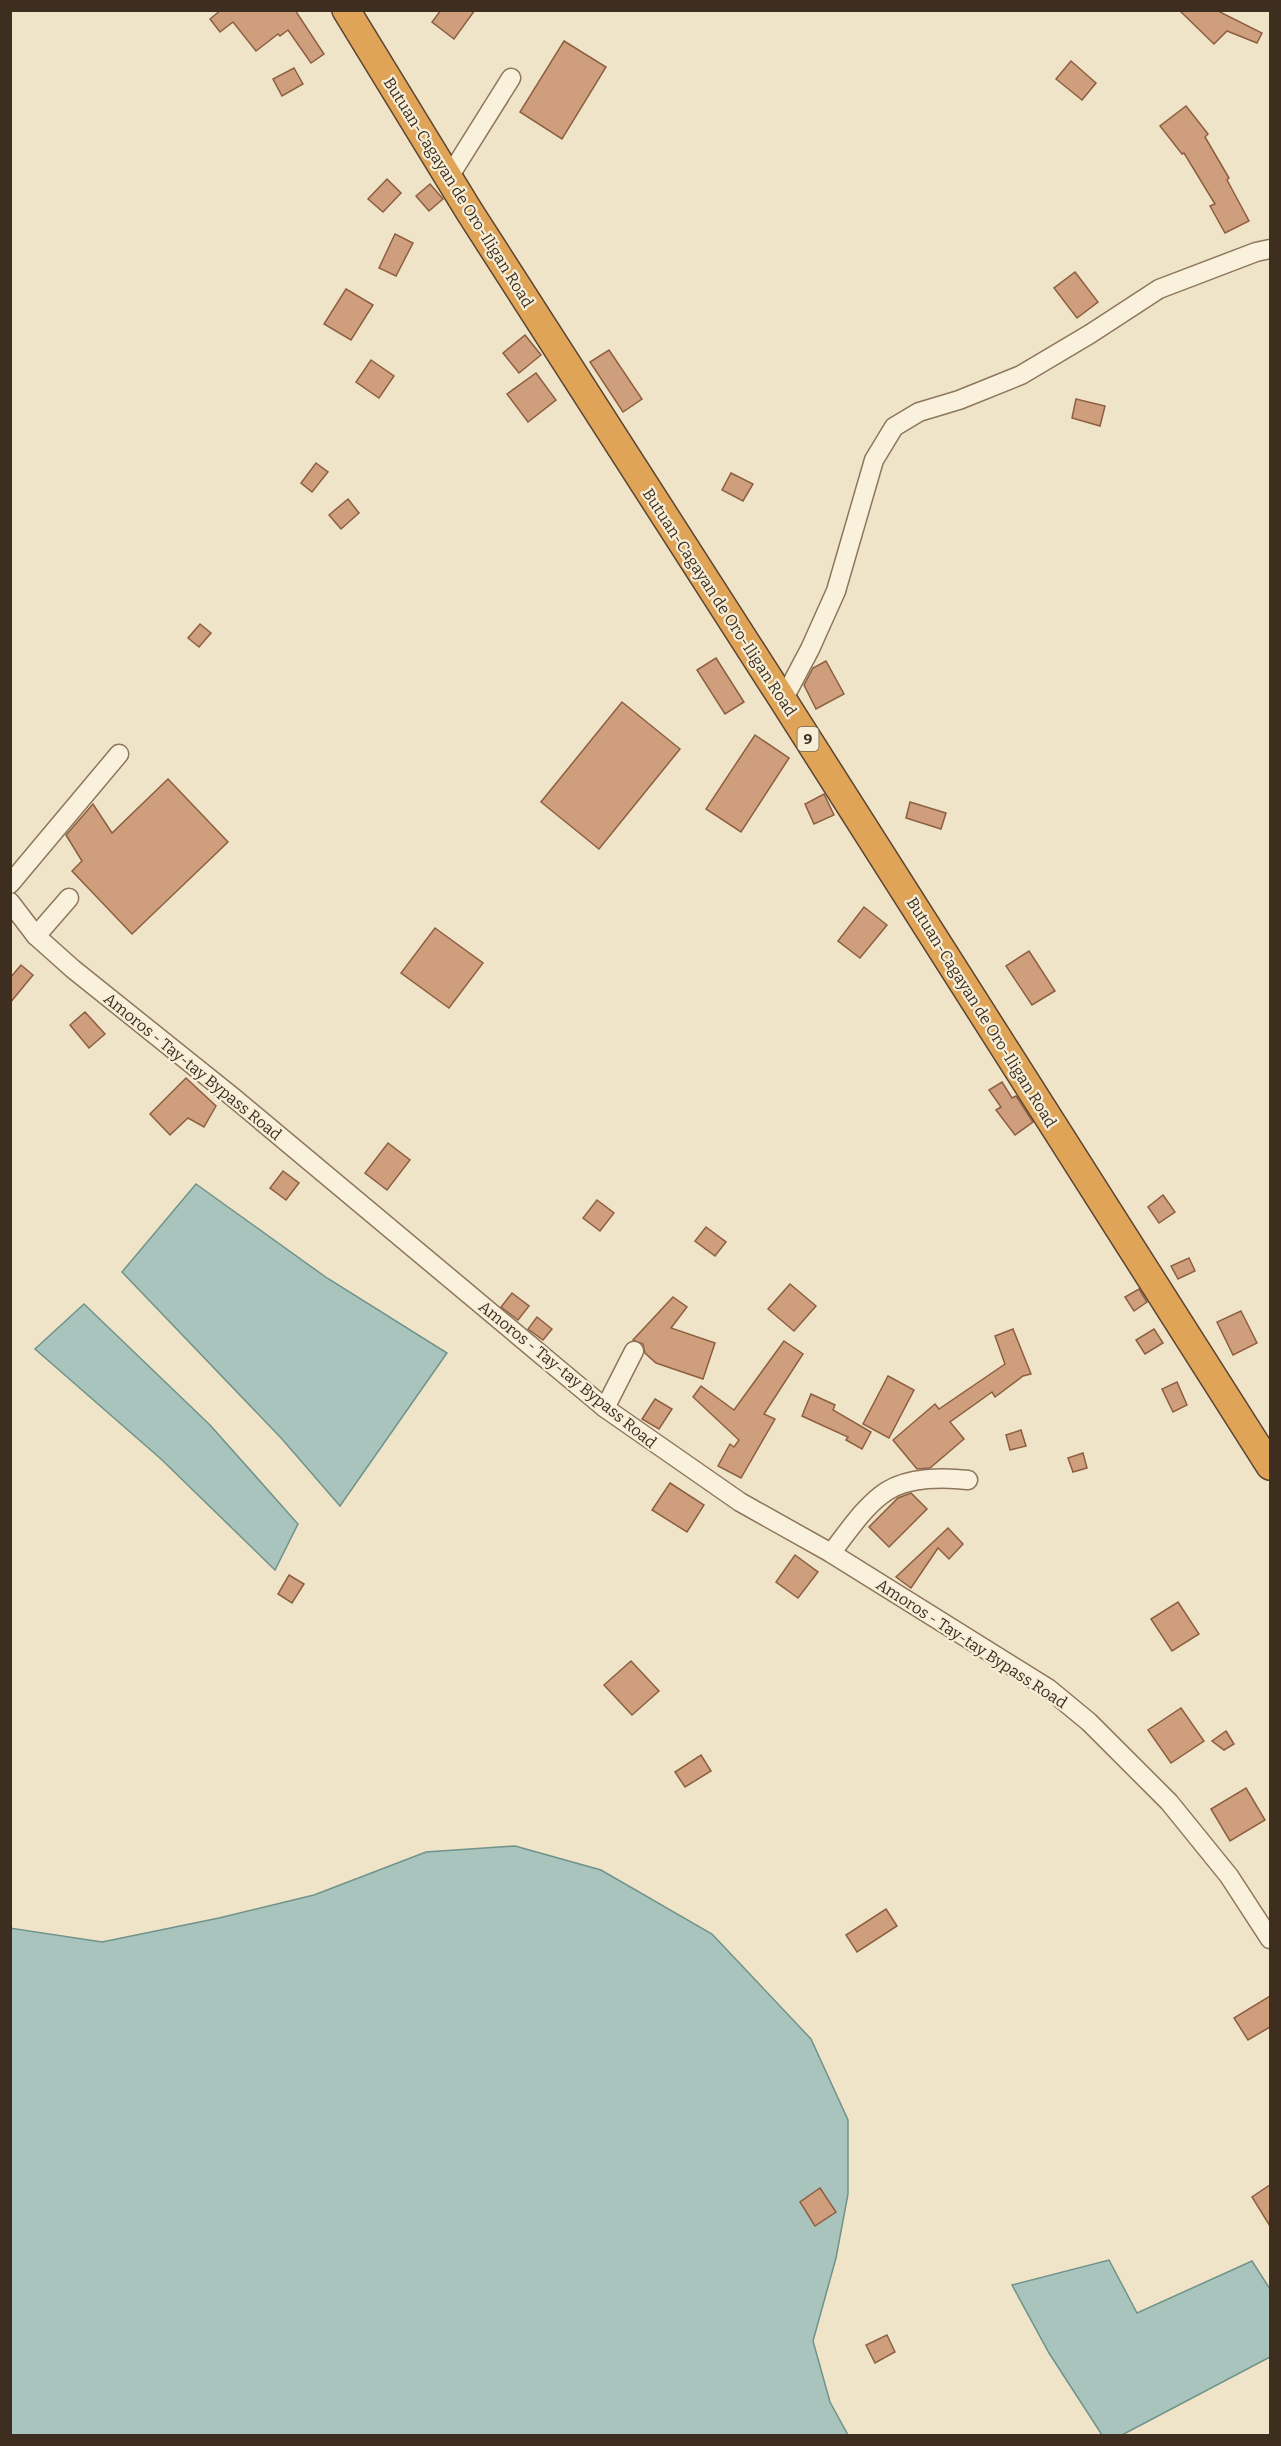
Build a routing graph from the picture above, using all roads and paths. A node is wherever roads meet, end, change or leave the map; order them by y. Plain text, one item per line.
1 (346, 10) edge
2 (511, 78) dead end
3 (449, 177) junction
4 (1270, 249) edge
5 (783, 700) junction
6 (119, 753) dead end
7 (10, 884) edge
8 (69, 898) dead end
9 (10, 902) edge
10 (36, 936) junction
11 (634, 1351) dead end
12 (605, 1408) junction
13 (1270, 1466) edge
14 (969, 1480) dead end
15 (831, 1553) junction
16 (1270, 1940) edge

1 - 3 highway, Butuan-Cagayan de Oro-Iligan Road / 9
2 - 3 street
3 - 5 highway, Butuan-Cagayan de Oro-Iligan Road / 9
4 - 5 street
5 - 13 highway, Butuan-Cagayan de Oro-Iligan Road / 9
6 - 7 street
8 - 10 street
9 - 10 street, Amoros - Tay-tay Bypass Road
10 - 12 street, Amoros - Tay-tay Bypass Road
11 - 12 street
12 - 15 street, Amoros - Tay-tay Bypass Road
14 - 15 street
15 - 16 street, Amoros - Tay-tay Bypass Road

